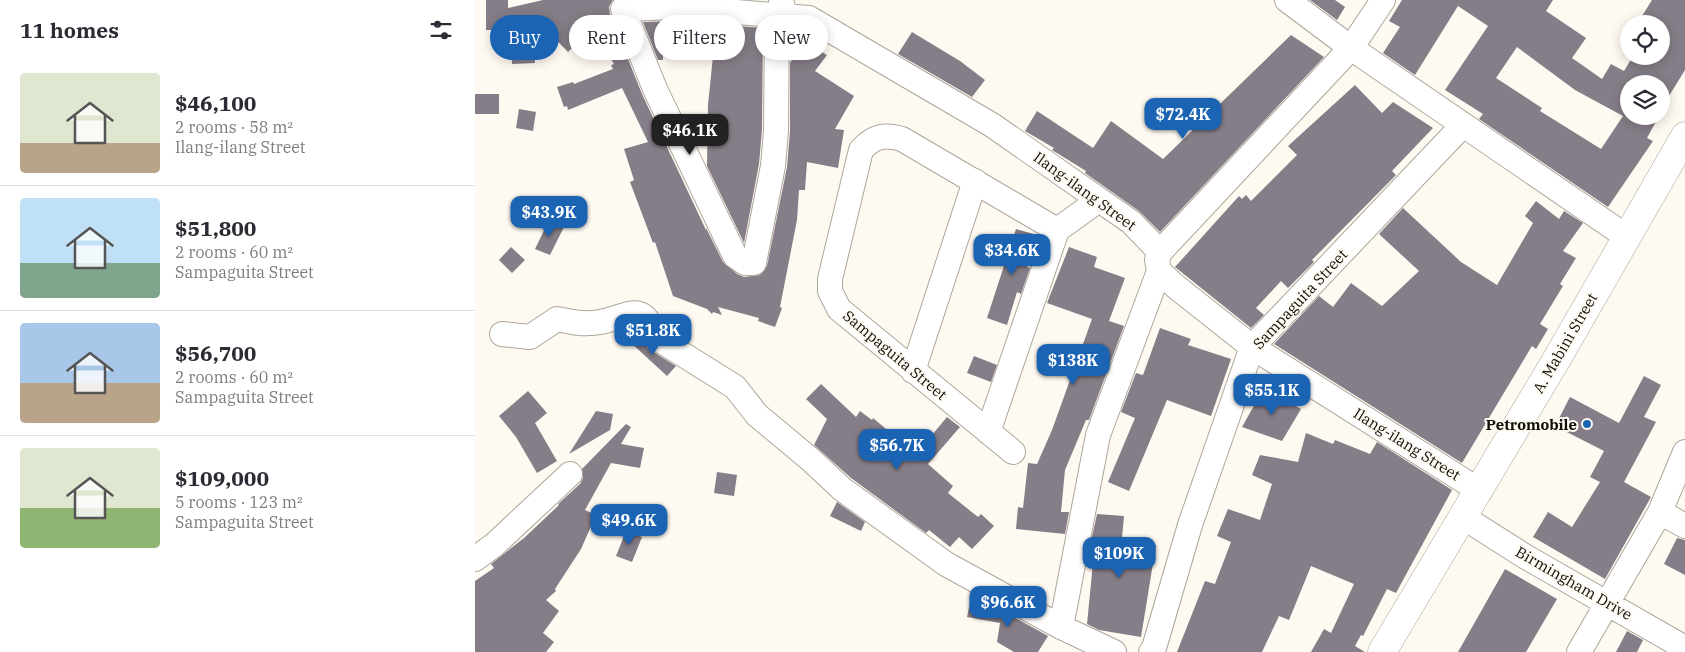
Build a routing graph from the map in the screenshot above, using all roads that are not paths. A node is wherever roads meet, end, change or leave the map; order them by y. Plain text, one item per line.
1 (1287, 0) edge
2 (1383, 0) edge
3 (621, 5) edge
4 (779, 8) edge
5 (1351, 48) junction
6 (1463, 125) junction
7 (1685, 136) edge
8 (975, 181) junction
9 (1099, 200) junction
10 (1057, 230) junction
11 (1627, 236) junction
12 (1160, 262) junction
13 (502, 334) dead end
14 (1252, 347) junction
15 (913, 370) junction
16 (988, 432) junction
17 (1013, 452) dead end
18 (1685, 452) edge
19 (570, 474) dead end
20 (1480, 491) junction
21 (1660, 512) junction
22 (1463, 517) junction
23 (1685, 526) edge
24 (475, 560) edge
25 (1608, 602) junction
26 (1061, 627) junction
27 (1685, 648) edge
28 (1114, 652) edge
29 (1151, 652) edge
30 (1382, 652) edge
31 (1579, 652) edge

1 - 5 street
2 - 5 street
3 - 4 street
3 - 4 street
4 - 9 street, Ilang-ilang Street
5 - 6 street
5 - 12 street
6 - 11 street
6 - 14 street, Sampaguita Street
7 - 11 main road, A. Mabini Street
8 - 10 street
8 - 15 street
8 - 15 street, Sampaguita Street
9 - 10 street
9 - 12 street, Ilang-ilang Street
10 - 16 street
11 - 20 main road, A. Mabini Street
12 - 14 street, Ilang-ilang Street
12 - 26 street
13 - 26 street
14 - 20 street, Ilang-ilang Street
14 - 29 street, Sampaguita Street
15 - 16 street, Sampaguita Street
16 - 17 street, Sampaguita Street
18 - 21 street
19 - 24 street
20 - 22 main road, A. Mabini Street
21 - 23 street
21 - 25 street
22 - 25 street, Birmingham Drive
22 - 30 main road, A. Mabini Street
25 - 27 street, Birmingham Drive
25 - 31 street
26 - 28 street

